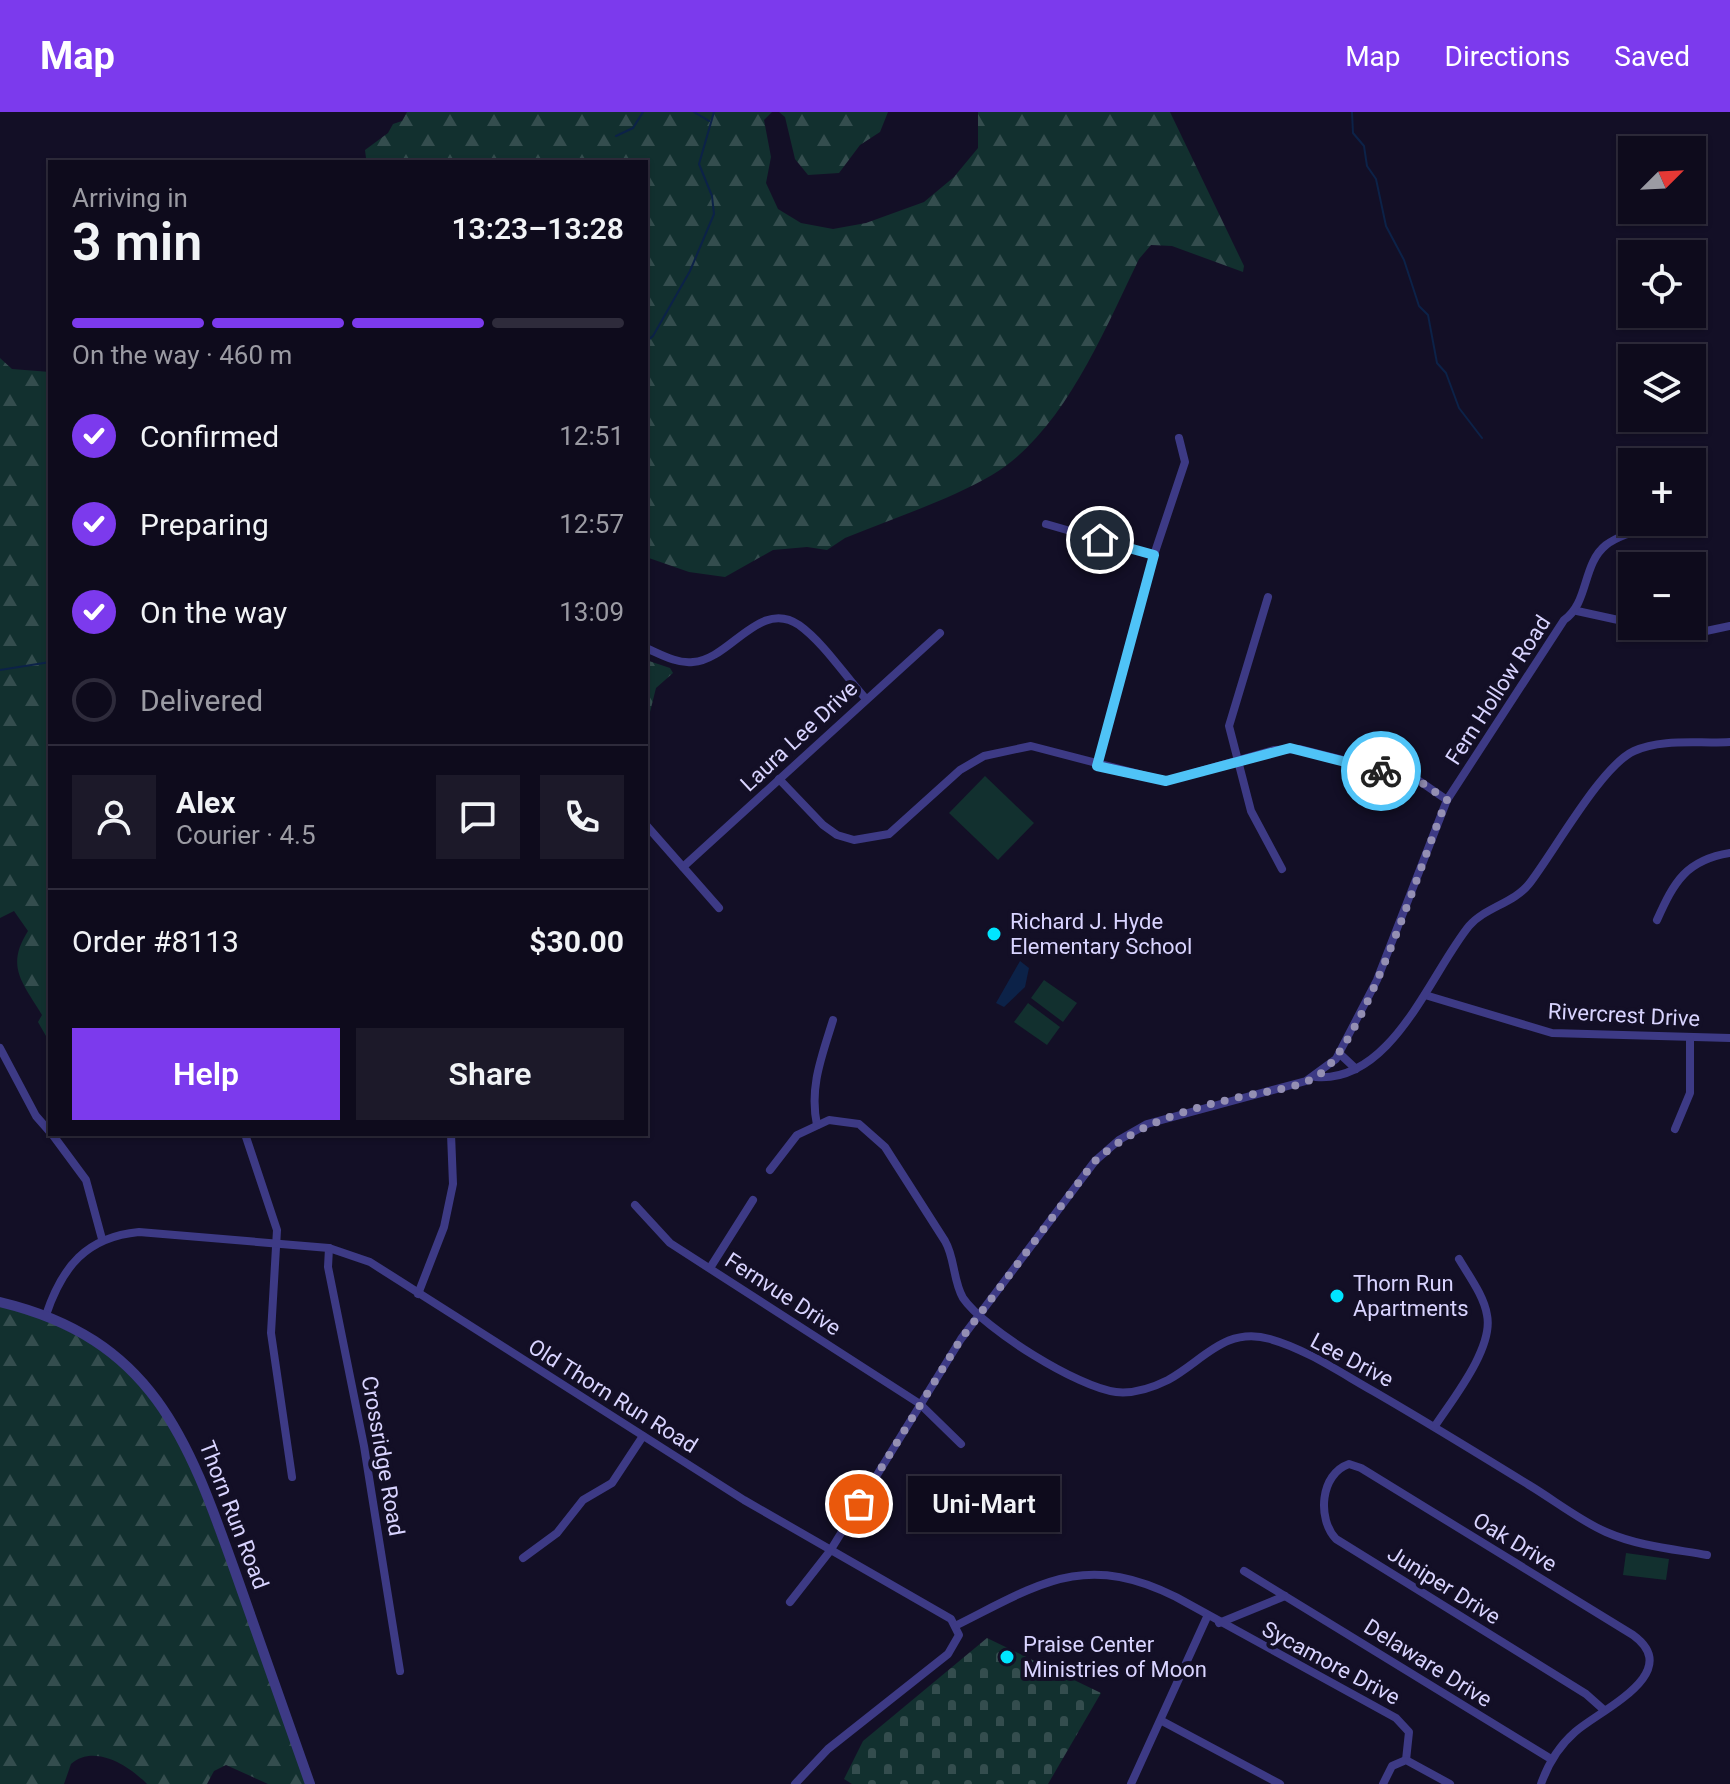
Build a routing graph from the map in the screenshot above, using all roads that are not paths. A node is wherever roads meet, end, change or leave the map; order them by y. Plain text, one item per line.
1 (1179, 438) dead end
2 (1046, 524) dead end
3 (1626, 536) edge
4 (1154, 555) junction
5 (1268, 597) dead end
6 (1577, 611) junction
7 (1618, 620) edge
8 (1730, 626) edge
9 (1706, 631) edge
10 (940, 633) dead end
11 (648, 649) edge
12 (866, 699) junction
13 (1730, 742) edge
14 (1237, 762) junction
15 (1097, 766) junction
16 (779, 779) junction
17 (1447, 800) junction
18 (648, 827) edge
19 (1730, 853) edge
20 (683, 867) junction
21 (1282, 869) dead end
22 (719, 908) dead end
23 (1657, 920) dead end
24 (1425, 995) junction
25 (833, 1020) dead end
26 (1690, 1038) junction
27 (1730, 1038) edge
28 (0, 1048) edge
29 (1340, 1054) junction
30 (1356, 1069) junction
31 (1315, 1077) junction
32 (817, 1125) junction
33 (1675, 1129) dead end
34 (48, 1130) edge
35 (53, 1136) edge
36 (246, 1136) edge
37 (451, 1136) edge
38 (770, 1170) dead end
39 (753, 1200) dead end
40 (635, 1205) dead end
41 (102, 1239) junction
42 (276, 1245) junction
43 (329, 1248) junction
44 (1459, 1259) dead end
45 (710, 1268) junction
46 (418, 1294) junction
47 (0, 1302) edge
48 (46, 1315) junction
49 (979, 1316) junction
50 (920, 1404) junction
51 (1435, 1426) junction
52 (643, 1436) junction
53 (961, 1444) dead end
54 (1346, 1465) joint
55 (292, 1477) dead end
56 (830, 1551) junction
57 (1707, 1555) dead end
58 (523, 1558) dead end
59 (1244, 1571) dead end
60 (1285, 1596) junction
61 (790, 1602) dead end
62 (1207, 1617) junction
63 (1219, 1623) junction
64 (957, 1625) junction
65 (400, 1671) dead end
66 (1604, 1710) junction
67 (1162, 1721) junction
68 (1551, 1759) junction
69 (1406, 1760) junction
70 (310, 1784) edge
71 (795, 1784) edge
72 (1131, 1784) edge
73 (1280, 1784) edge
74 (1383, 1784) edge
75 (1450, 1784) edge
76 (1541, 1784) edge

1 - 4 street
2 - 4 street
3 - 6 street, Fern Hollow Road
4 - 15 street
5 - 14 street
6 - 7 street
6 - 17 street, Fern Hollow Road
8 - 9 street
10 - 12 street, Laura Lee Drive
11 - 12 street
12 - 16 street, Laura Lee Drive
13 - 24 street
14 - 15 street
14 - 17 street
14 - 21 street
15 - 16 street
16 - 20 street, Laura Lee Drive
17 - 29 street, Fern Hollow Road
18 - 20 street
19 - 23 street
20 - 22 street
24 - 26 street, Rivercrest Drive
24 - 30 street
25 - 32 street
26 - 27 street, Rivercrest Drive
26 - 33 street
28 - 34 street
29 - 30 street
29 - 31 street, Fern Hollow Road
30 - 31 street
31 - 49 street, Fern Hollow Road
32 - 38 street
32 - 49 street, Lee Drive
35 - 41 street
36 - 42 street
37 - 46 street
39 - 45 street
40 - 45 street, Fernvue Drive
41 - 42 street, Old Thorn Run Road
41 - 48 street, Old Thorn Run Road
42 - 43 street, Old Thorn Run Road
42 - 55 street
43 - 46 street, Old Thorn Run Road
43 - 65 street, Crossridge Road
44 - 51 street
45 - 50 street, Fernvue Drive
46 - 52 street, Old Thorn Run Road
47 - 48 street, Thorn Run Road
48 - 70 street, Thorn Run Road
49 - 50 street, Fern Hollow Road
49 - 51 street, Lee Drive
50 - 53 street, Fernvue Drive
50 - 56 street, Fern Hollow Road
51 - 57 street, Lee Drive
52 - 56 street, Old Thorn Run Road
52 - 58 street
54 - 66 street, Juniper Drive
54 - 66 street, Oak Drive
56 - 61 street, Fern Hollow Road
56 - 64 street, Old Thorn Run Road
59 - 60 street, Delaware Drive
60 - 63 street
60 - 68 street, Delaware Drive
62 - 63 street, Sycamore Drive
62 - 64 street, Sycamore Drive
62 - 67 street
63 - 69 street, Sycamore Drive
64 - 71 street
66 - 68 street
67 - 72 street
67 - 73 street
68 - 76 street
69 - 74 street
69 - 75 street

